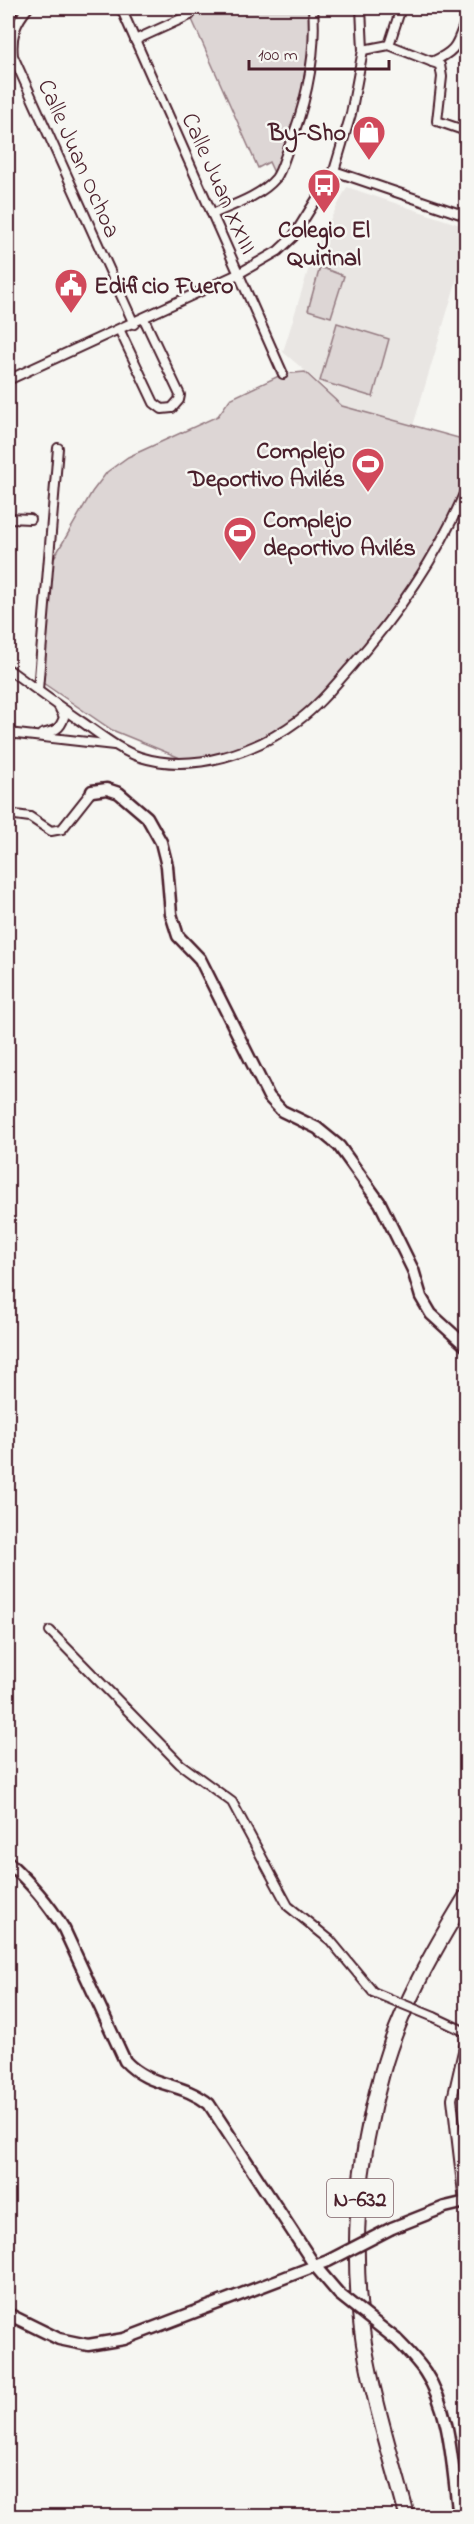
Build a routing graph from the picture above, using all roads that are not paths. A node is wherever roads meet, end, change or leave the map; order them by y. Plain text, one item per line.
1 (8, 8) edge
2 (21, 8) edge
3 (28, 8) edge
4 (121, 8) edge
5 (313, 8) edge
6 (361, 8) edge
7 (401, 8) edge
8 (190, 15) dead end
9 (466, 20) edge
10 (135, 40) junction
11 (8, 44) edge
12 (389, 45) junction
13 (363, 50) junction
14 (13, 56) junction
15 (432, 62) junction
16 (466, 131) edge
17 (334, 171) junction
18 (212, 214) junction
19 (466, 216) edge
20 (238, 274) junction
21 (144, 319) junction
22 (134, 324) junction
23 (120, 331) junction
24 (283, 374) dead end
25 (8, 380) edge
26 (58, 448) dead end
27 (466, 489) edge
28 (8, 518) edge
29 (30, 519) dead end
30 (8, 669) edge
31 (38, 690) junction
32 (58, 706) junction
33 (8, 733) edge
34 (36, 735) junction
35 (115, 746) junction
36 (92, 791) joint
37 (8, 814) edge
38 (466, 1346) edge
39 (50, 1631) dead end
40 (8, 1862) edge
41 (466, 1897) edge
42 (466, 2032) edge
43 (466, 2038) edge
44 (465, 2202) edge
45 (315, 2266) junction
46 (8, 2314) edge
47 (407, 2517) edge
48 (459, 2517) edge

1 - 2 street
3 - 14 street, Calle Juan Ochoa
4 - 10 street, Calle Juan XXIII
5 - 18 street
6 - 13 street
7 - 12 street
8 - 10 street
9 - 15 street
10 - 18 street, Calle Juan XXIII
11 - 14 street
12 - 13 street
12 - 15 street
13 - 17 street
14 - 22 street, Calle Juan Ochoa
15 - 16 street
17 - 19 street
17 - 20 street
18 - 20 street, Calle Juan XXIII
20 - 21 street
20 - 24 street, Calle Juan XXIII
21 - 22 street
21 - 23 street
22 - 23 street
23 - 25 street
26 - 31 street
27 - 35 street
28 - 29 street
30 - 31 street
31 - 32 street
32 - 34 street
32 - 35 street
33 - 34 street
34 - 35 street
36 - 37 street
36 - 38 street
39 - 42 street, bridge
40 - 45 street
41 - 47 highway, N-632
43 - 44 street
44 - 45 street, bridge
45 - 46 street
45 - 48 street, bridge

